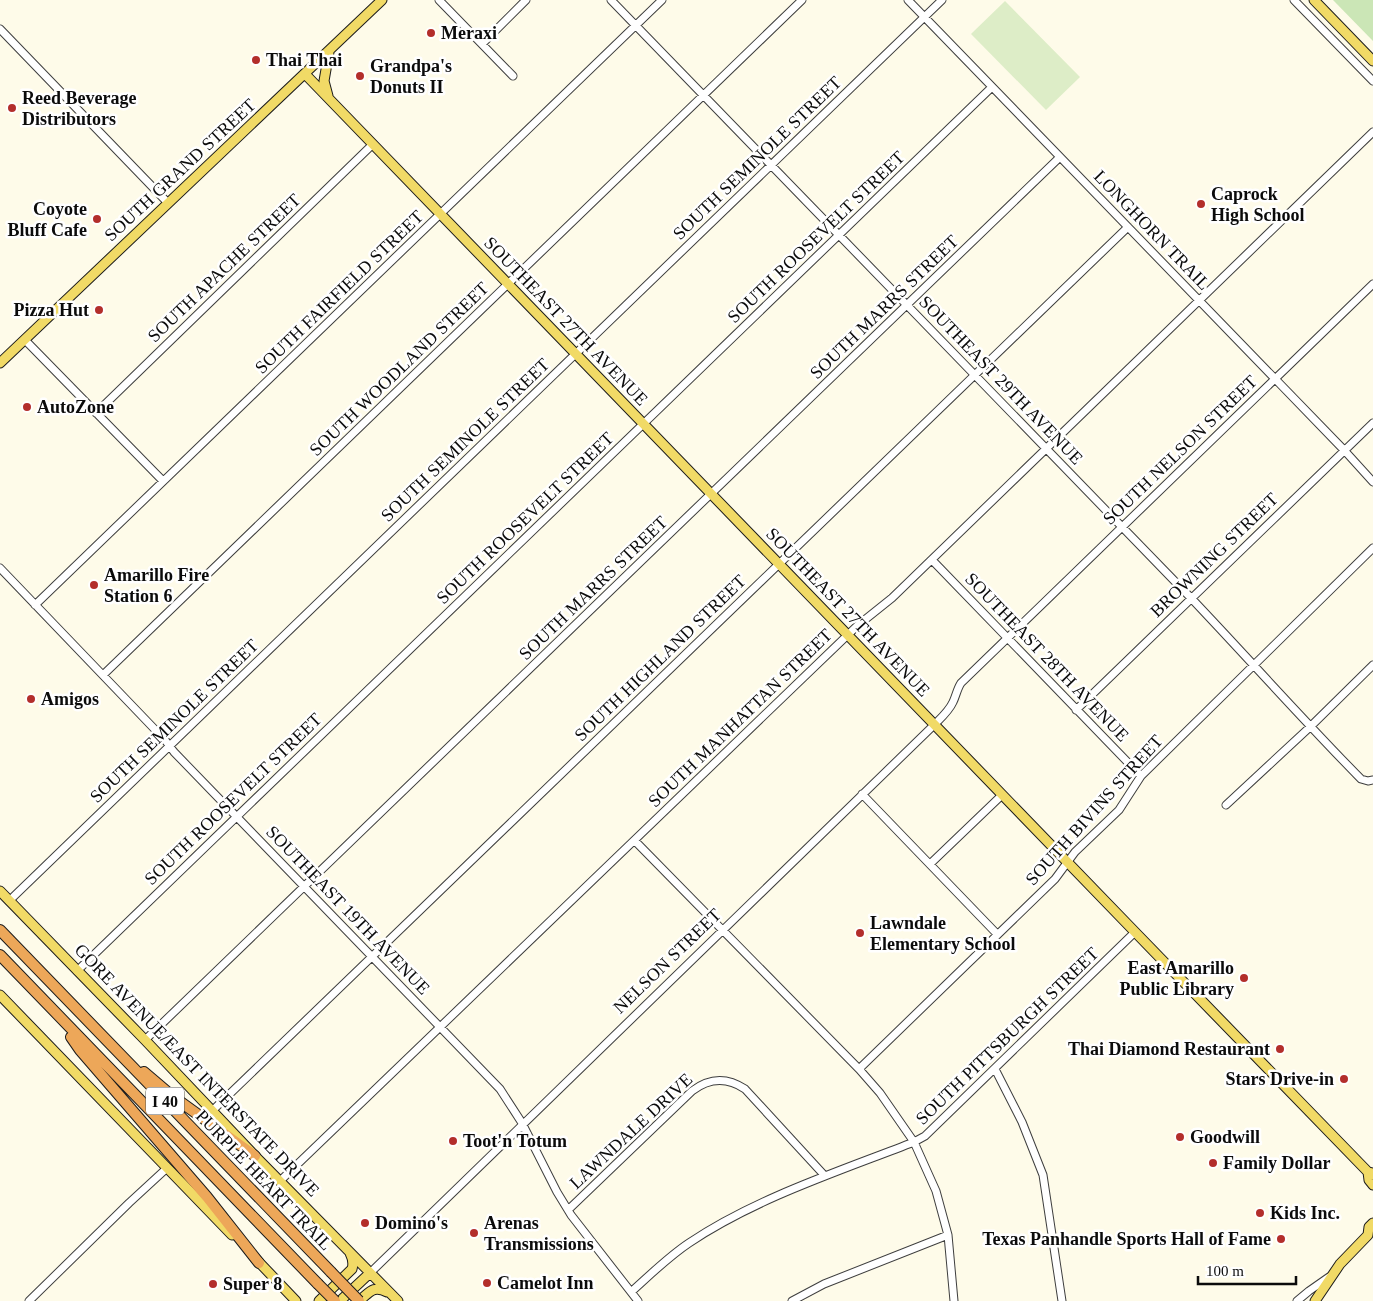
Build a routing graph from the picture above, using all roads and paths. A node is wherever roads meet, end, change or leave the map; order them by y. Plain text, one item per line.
1 (439, 0) edge
2 (526, 0) edge
3 (611, 0) edge
4 (662, 0) edge
5 (802, 0) edge
6 (908, 0) edge
7 (942, 0) edge
8 (1294, 0) edge
9 (1314, 0) edge
10 (381, 1) edge
11 (924, 17) junction
12 (636, 25) junction
13 (0, 29) edge
14 (482, 44) junction
15 (330, 51) junction
16 (1373, 61) edge
17 (305, 74) junction
18 (513, 76) dead end
19 (1373, 81) edge
20 (992, 87) junction
21 (704, 95) junction
22 (329, 98) junction
23 (1373, 132) edge
24 (373, 144) junction
25 (1060, 157) junction
26 (771, 165) junction
27 (168, 203) junction
28 (441, 214) junction
29 (1128, 227) junction
30 (839, 235) junction
31 (509, 284) junction
32 (1373, 284) edge
33 (1200, 301) junction
34 (907, 305) junction
35 (25, 340) junction
36 (576, 354) junction
37 (0, 363) edge
38 (975, 375) junction
39 (1275, 379) junction
40 (96, 413) junction
41 (1373, 423) edge
42 (644, 424) junction
43 (1046, 449) junction
44 (1344, 450) junction
45 (163, 481) junction
46 (1373, 482) edge
47 (712, 494) junction
48 (1122, 527) junction
49 (1373, 548) edge
50 (932, 560) junction
51 (779, 564) junction
52 (0, 568) edge
53 (1191, 598) junction
54 (35, 604) junction
55 (848, 635) junction
56 (1008, 639) junction
57 (1255, 665) junction
58 (1373, 665) edge
59 (103, 675) junction
60 (1076, 710) junction
61 (934, 724) junction
62 (1310, 727) junction
63 (170, 746) junction
64 (1141, 776) junction
65 (1370, 781) edge
66 (862, 794) junction
67 (1002, 795) junction
68 (1226, 805) dead end
69 (237, 817) junction
70 (635, 840) junction
71 (1068, 863) junction
72 (930, 864) junction
73 (304, 886) junction
74 (0, 891) edge
75 (9, 901) junction
76 (0, 930) edge
77 (723, 931) junction
78 (1135, 932) junction
79 (997, 934) junction
80 (0, 955) edge
81 (372, 957) junction
82 (78, 971) junction
83 (0, 995) edge
84 (57, 1015) junction
85 (440, 1027) junction
86 (145, 1040) junction
87 (121, 1055) junction
88 (859, 1069) junction
89 (995, 1069) junction
90 (213, 1110) junction
91 (522, 1123) junction
92 (914, 1142) junction
93 (255, 1156) junction
94 (167, 1168) junction
95 (1370, 1172) edge
96 (825, 1176) junction
97 (280, 1181) junction
98 (1373, 1185) edge
99 (568, 1210) junction
100 (1373, 1223) edge
101 (1371, 1234) edge
102 (948, 1235) junction
103 (349, 1251) junction
104 (259, 1263) junction
105 (370, 1273) junction
106 (1332, 1275) junction
107 (631, 1292) junction
108 (390, 1293) junction
109 (29, 1301) edge
110 (297, 1301) edge
111 (320, 1301) edge
112 (335, 1301) edge
113 (340, 1301) edge
114 (359, 1301) edge
115 (398, 1301) edge
116 (638, 1301) edge
117 (792, 1301) edge
118 (954, 1301) edge
119 (1062, 1301) edge
120 (1297, 1301) edge
121 (1315, 1301) edge

1 - 14 street
2 - 14 street
3 - 12 street, SOUTHEAST 29TH AVENUE
4 - 12 street, SOUTH FAIRFIELD STREET
5 - 21 street, SOUTH WOODLAND STREET
6 - 11 street, LONGHORN TRAIL
7 - 11 street, SOUTH SEMINOLE STREET
8 - 19 street
9 - 16 main road
10 - 15 main road, SOUTH GRAND STREET
11 - 20 street, LONGHORN TRAIL
11 - 26 street, SOUTH SEMINOLE STREET
12 - 21 street, SOUTHEAST 29TH AVENUE
12 - 28 street, SOUTH FAIRFIELD STREET
13 - 27 street
14 - 18 street
15 - 17 main road, SOUTH GRAND STREET
15 - 22 main road
17 - 22 main road, SOUTHEAST 27TH AVENUE
17 - 27 main road, SOUTH GRAND STREET
20 - 25 street, LONGHORN TRAIL
20 - 30 street, SOUTH ROOSEVELT STREET
21 - 26 street, SOUTHEAST 29TH AVENUE
21 - 31 street, SOUTH WOODLAND STREET
22 - 24 main road, SOUTHEAST 27TH AVENUE
23 - 33 street, SOUTH MANHATTAN STREET
24 - 28 main road, SOUTHEAST 27TH AVENUE
24 - 40 street, SOUTH APACHE STREET
25 - 29 street, LONGHORN TRAIL
25 - 34 street, SOUTH MARRS STREET
26 - 30 street, SOUTHEAST 29TH AVENUE
26 - 36 street, SOUTH SEMINOLE STREET
27 - 35 main road, SOUTH GRAND STREET
28 - 31 main road, SOUTHEAST 27TH AVENUE
28 - 45 street, SOUTH FAIRFIELD STREET
29 - 33 street, LONGHORN TRAIL
29 - 38 street, SOUTH HIGHLAND STREET
30 - 34 street, SOUTHEAST 29TH AVENUE
30 - 42 street, SOUTH ROOSEVELT STREET
31 - 36 main road, SOUTHEAST 27TH AVENUE
31 - 59 street, SOUTH WOODLAND STREET
32 - 39 street, SOUTH NELSON STREET
33 - 39 street, LONGHORN TRAIL
33 - 43 street, SOUTH MANHATTAN STREET
34 - 38 street, SOUTHEAST 29TH AVENUE
34 - 47 street, SOUTH MARRS STREET
35 - 37 main road, SOUTH GRAND STREET
35 - 40 street
36 - 42 main road, SOUTHEAST 27TH AVENUE
36 - 63 street, SOUTH SEMINOLE STREET
38 - 43 street, SOUTHEAST 29TH AVENUE
38 - 51 street, SOUTH HIGHLAND STREET
39 - 44 street, LONGHORN TRAIL
39 - 48 street, SOUTH NELSON STREET
40 - 45 street
41 - 44 street, BROWNING STREET
42 - 47 main road, SOUTHEAST 27TH AVENUE
42 - 69 street, SOUTH ROOSEVELT STREET
43 - 48 street, SOUTHEAST 29TH AVENUE
43 - 50 street, SOUTH MANHATTAN STREET
44 - 46 street, LONGHORN TRAIL
44 - 53 street, BROWNING STREET
45 - 54 street, SOUTH FAIRFIELD STREET
47 - 51 main road, SOUTHEAST 27TH AVENUE
47 - 73 street, SOUTH MARRS STREET
48 - 53 street, SOUTHEAST 29TH AVENUE
48 - 56 street, SOUTH NELSON STREET
49 - 57 street, SOUTH BIVINS STREET
50 - 55 street, SOUTH MANHATTAN STREET
50 - 56 street, SOUTHEAST 28TH AVENUE
51 - 55 main road, SOUTHEAST 27TH AVENUE
51 - 81 street, SOUTH HIGHLAND STREET
52 - 54 street, SOUTHEAST 19TH AVENUE
53 - 57 street, SOUTHEAST 29TH AVENUE
53 - 60 street, BROWNING STREET
54 - 59 street, SOUTHEAST 19TH AVENUE
55 - 61 main road, SOUTHEAST 27TH AVENUE
55 - 70 street, SOUTH MANHATTAN STREET
56 - 60 street, SOUTHEAST 28TH AVENUE
56 - 61 street, NELSON STREET
57 - 62 street, SOUTHEAST 29TH AVENUE
57 - 64 street, SOUTH BIVINS STREET
58 - 62 street
59 - 63 street, SOUTHEAST 19TH AVENUE
60 - 64 street, SOUTHEAST 28TH AVENUE
61 - 66 street, NELSON STREET
61 - 67 main road, SOUTHEAST 27TH AVENUE
62 - 65 street, SOUTHEAST 29TH AVENUE
62 - 68 street
63 - 69 street, SOUTHEAST 19TH AVENUE
63 - 75 street, SOUTH SEMINOLE STREET
64 - 71 street, SOUTH BIVINS STREET
66 - 72 street
66 - 77 street, NELSON STREET
67 - 71 main road, SOUTHEAST 27TH AVENUE
67 - 72 street
69 - 73 street, SOUTHEAST 19TH AVENUE
69 - 82 street, SOUTH ROOSEVELT STREET
70 - 77 street
70 - 85 street, SOUTH MANHATTAN STREET
71 - 78 main road, SOUTHEAST 27TH AVENUE
71 - 79 street, SOUTH BIVINS STREET
72 - 79 street
73 - 81 street, SOUTHEAST 19TH AVENUE
73 - 86 street, SOUTH MARRS STREET
74 - 75 main road, GORE AVENUE/EAST INTERSTATE DRIVE
75 - 82 main road, GORE AVENUE/EAST INTERSTATE DRIVE
76 - 87 highway, PURPLE HEART TRAIL / I 40
77 - 88 street
77 - 91 street, NELSON STREET
78 - 89 street, SOUTH PITTSBURGH STREET
78 - 95 main road, SOUTHEAST 27TH AVENUE
79 - 88 street, SOUTH BIVINS STREET
80 - 84 highway, PURPLE HEART TRAIL / I 40
81 - 85 street, SOUTHEAST 19TH AVENUE
81 - 90 street, SOUTH HIGHLAND STREET
82 - 86 main road, GORE AVENUE/EAST INTERSTATE DRIVE
83 - 94 main road
84 - 104 highway
84 - 112 highway, PURPLE HEART TRAIL / I 40, bridge
85 - 91 street, SOUTHEAST 19TH AVENUE
85 - 97 street, SOUTH MANHATTAN STREET
86 - 90 main road, GORE AVENUE/EAST INTERSTATE DRIVE
87 - 93 highway
87 - 114 highway, PURPLE HEART TRAIL / I 40, bridge
88 - 92 street
89 - 92 street, SOUTH PITTSBURGH STREET
89 - 119 street
90 - 93 main road, GORE AVENUE/EAST INTERSTATE DRIVE
91 - 99 street, SOUTHEAST 19TH AVENUE
91 - 105 street, NELSON STREET
92 - 96 street, SOUTH PITTSBURGH STREET
92 - 102 street
93 - 97 main road, GORE AVENUE/EAST INTERSTATE DRIVE
94 - 104 main road
94 - 109 street
95 - 98 main road, SOUTHEAST 27TH AVENUE
96 - 99 street, LAWNDALE DRIVE
96 - 107 street, SOUTH PITTSBURGH STREET
97 - 103 main road, GORE AVENUE/EAST INTERSTATE DRIVE
99 - 107 street, SOUTHEAST 19TH AVENUE
100 - 101 main road
101 - 106 main road
102 - 117 street
102 - 118 street
103 - 105 main road, GORE AVENUE/EAST INTERSTATE DRIVE
103 - 111 main road
104 - 110 main road
105 - 108 main road, GORE AVENUE/EAST INTERSTATE DRIVE
105 - 113 main road, NELSON STREET
106 - 120 street
106 - 121 main road
107 - 116 street, SOUTHEAST 19TH AVENUE
108 - 114 main road
108 - 115 main road, GORE AVENUE/EAST INTERSTATE DRIVE

